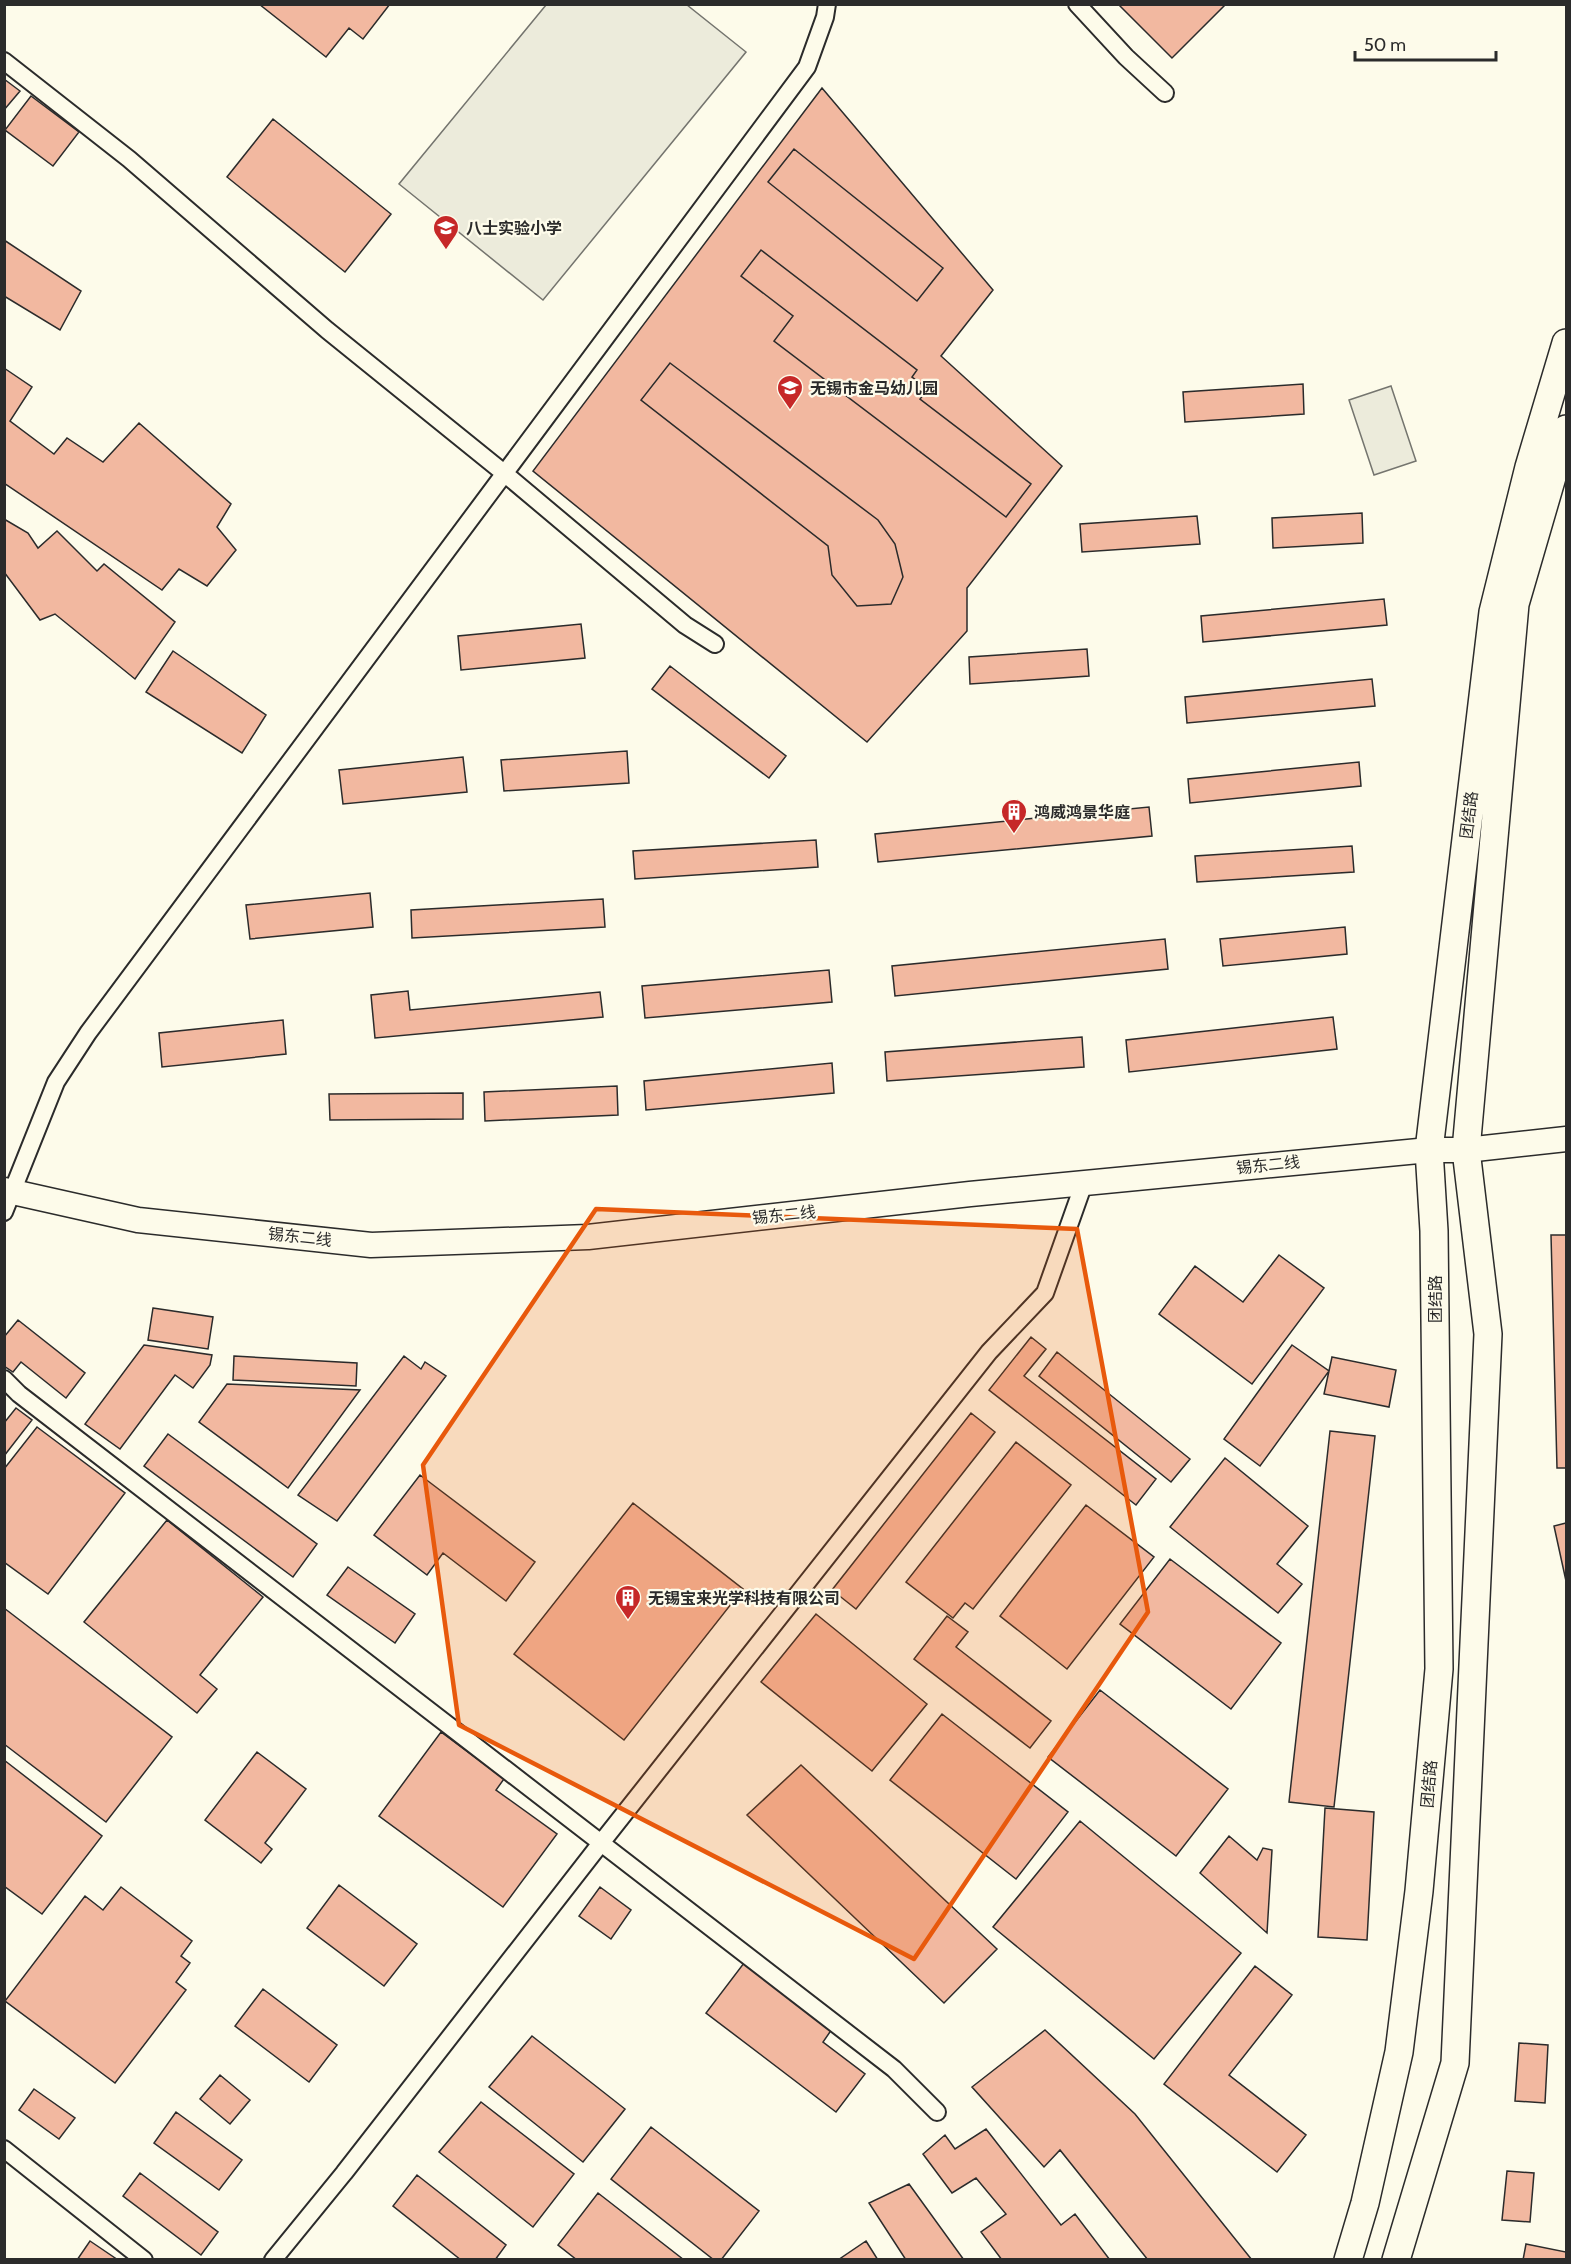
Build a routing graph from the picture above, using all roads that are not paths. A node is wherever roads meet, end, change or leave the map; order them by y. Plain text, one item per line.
1 (827, 4) edge
2 (1077, 4) edge
3 (4, 61) edge
4 (1165, 93) dead end
5 (1566, 343) edge
6 (1566, 429) edge
7 (504, 473) junction
8 (715, 644) dead end
9 (1566, 1139) edge
10 (1429, 1150) junction
11 (1466, 1150) junction
12 (1084, 1183) junction
13 (7, 1198) edge
14 (4, 1379) edge
15 (601, 1843) junction
16 (937, 2112) dead end
17 (4, 2149) edge
18 (144, 2259) edge
19 (273, 2259) edge
20 (1348, 2259) edge
21 (1396, 2259) edge

1 - 7 street
2 - 4 street
3 - 7 street
5 - 10 main road, 团结路
6 - 11 main road, 团结路
7 - 8 street
7 - 13 street
9 - 11 main road, 锡东二线
10 - 11 main road, 锡东二线
10 - 12 main road, 锡东二线
10 - 20 main road, 团结路
11 - 21 main road, 团结路
12 - 13 main road, 锡东二线
12 - 15 street
14 - 15 street
15 - 16 street
15 - 19 street
17 - 18 street

